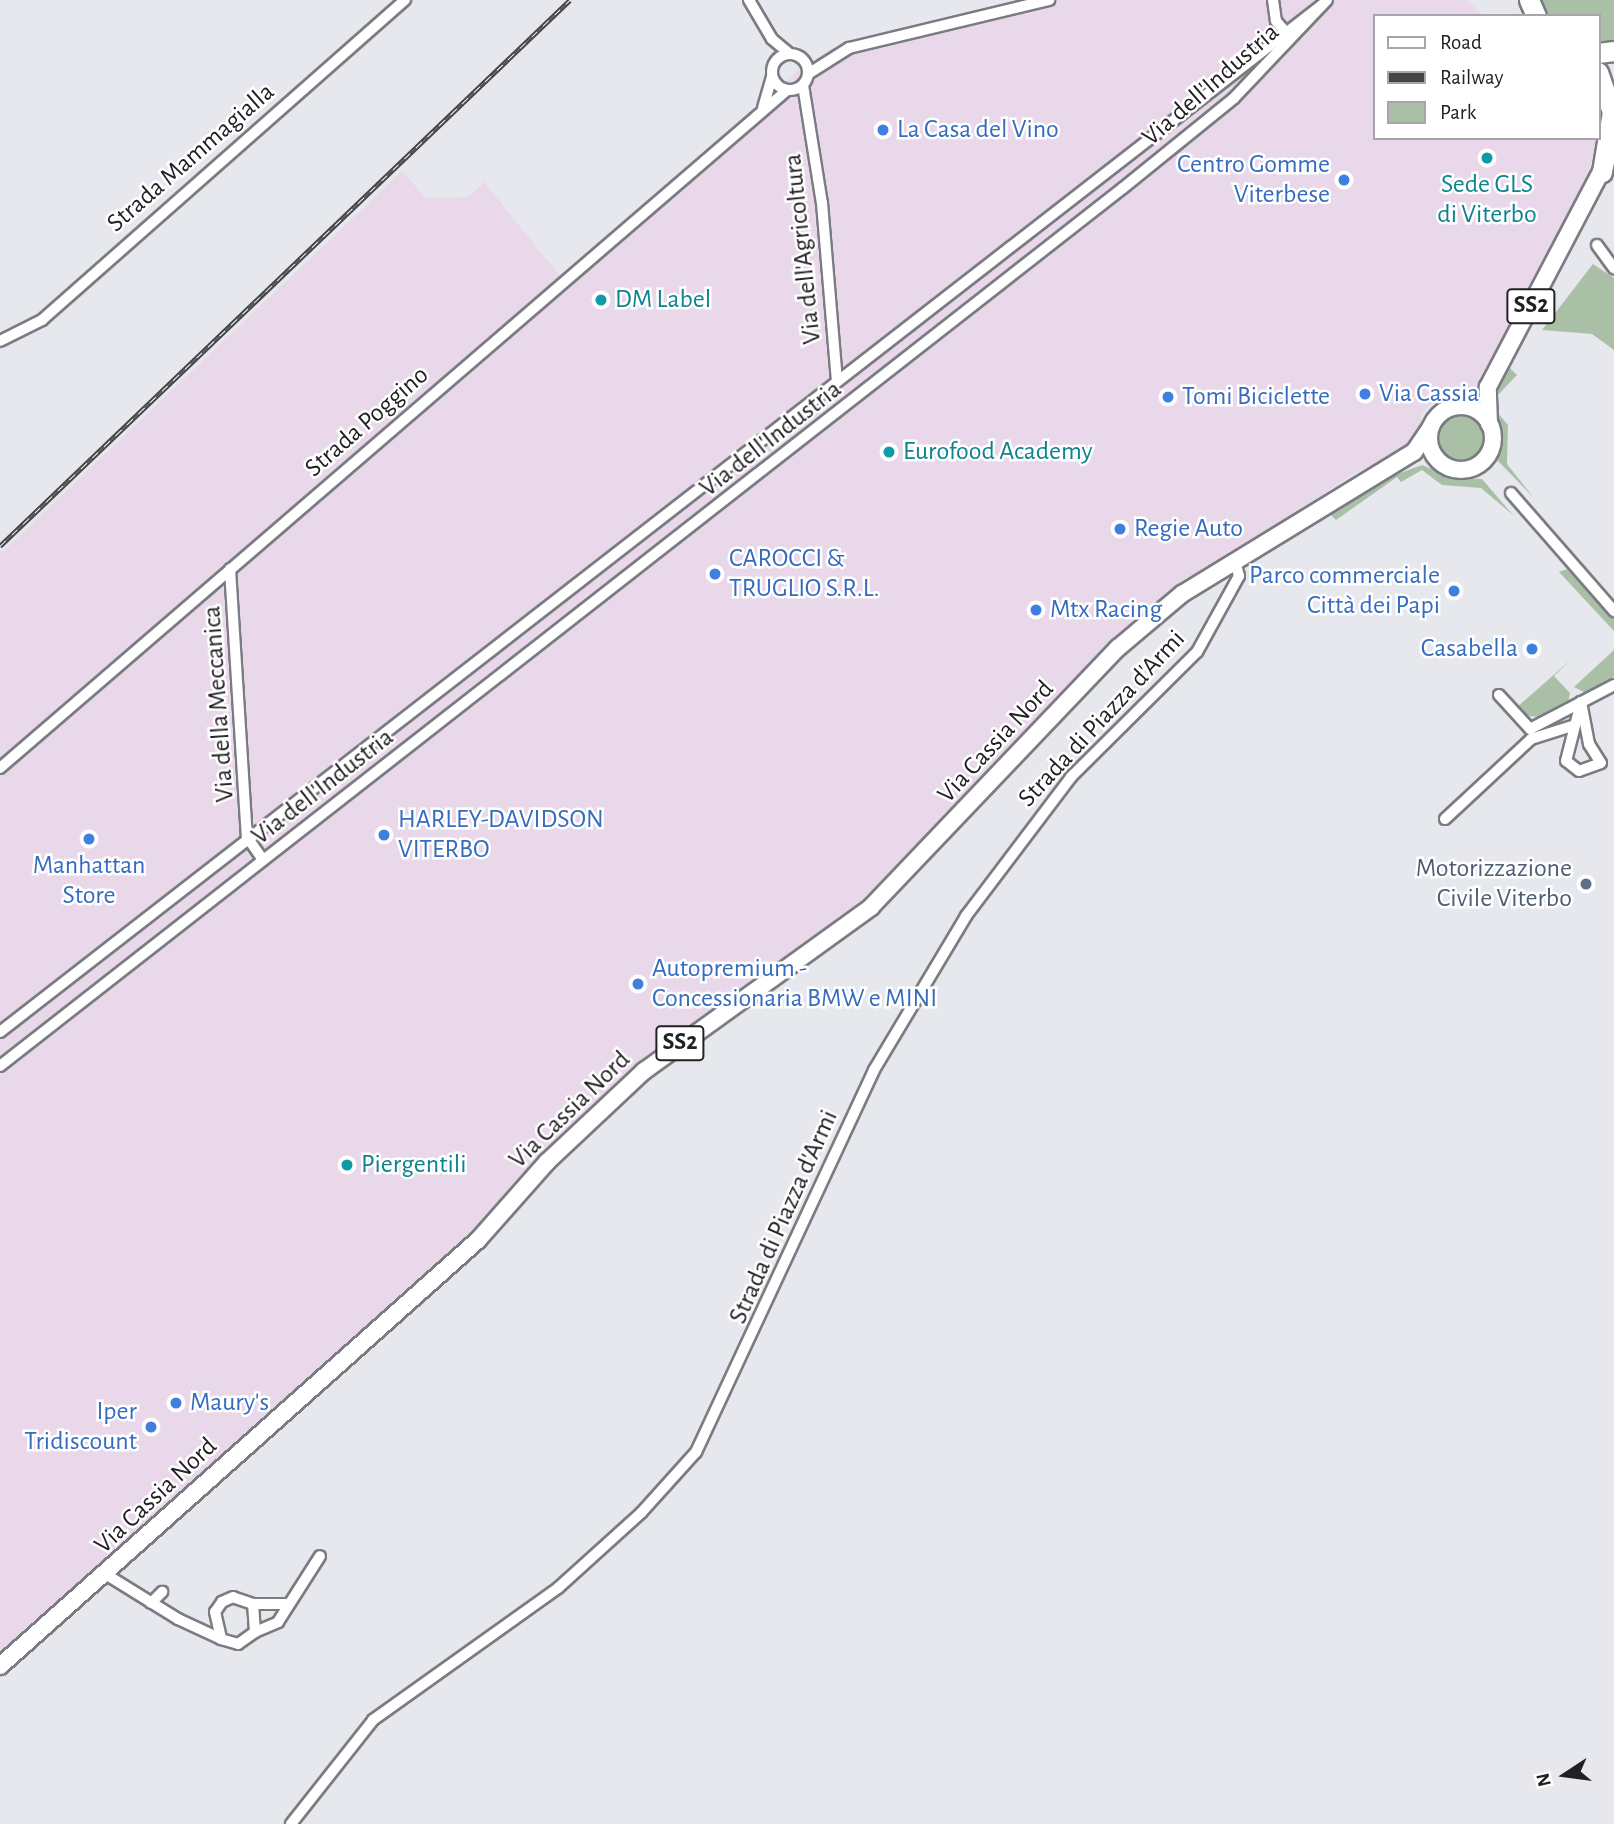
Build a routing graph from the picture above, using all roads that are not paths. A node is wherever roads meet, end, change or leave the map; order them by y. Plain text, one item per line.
1 (405, 0) edge
2 (749, 0) edge
3 (1049, 0) edge
4 (1273, 0) edge
5 (1325, 2) edge
6 (1290, 37) junction
7 (772, 39) junction
8 (790, 54) junction
9 (774, 63) junction
10 (808, 74) junction
11 (772, 75) junction
12 (1600, 78) edge
13 (794, 88) junction
14 (763, 109) junction
15 (1614, 139) edge
16 (1602, 172) junction
17 (1597, 245) dead end
18 (1614, 268) edge
19 (0, 341) edge
20 (838, 380) junction
21 (1488, 387) junction
22 (1455, 406) junction
23 (1489, 424) junction
24 (1431, 427) junction
25 (1442, 463) junction
26 (1392, 465) junction
27 (1511, 493) dead end
28 (1235, 561) junction
29 (230, 569) junction
30 (1602, 592) junction
31 (1614, 599) edge
32 (1614, 611) edge
33 (1613, 685) edge
34 (1499, 695) dead end
35 (1581, 702) junction
36 (1572, 726) junction
37 (0, 768) edge
38 (1445, 819) dead end
39 (247, 837) junction
40 (264, 860) junction
41 (0, 1032) edge
42 (0, 1066) edge
43 (320, 1556) dead end
44 (107, 1575) junction
45 (162, 1592) dead end
46 (151, 1603) junction
47 (253, 1604) junction
48 (290, 1604) junction
49 (255, 1632) junction
50 (221, 1639) junction
51 (0, 1666) edge
52 (291, 1824) edge

1 - 19 street, Strada Mammagialla
2 - 7 street
3 - 10 street
4 - 6 street
5 - 6 street, Via dell'Industria
6 - 20 street, Via dell'Industria
6 - 40 street, Via dell'Industria
7 - 8 street
7 - 9 street
8 - 9 street
8 - 10 street
9 - 11 street
10 - 13 street
11 - 13 street
11 - 14 street
12 - 16 highway
13 - 14 street, Strada Poggino
13 - 20 street, Via dell'Agricoltura
14 - 29 street, Strada Poggino
15 - 16 main road, SS2
16 - 21 main road, SS2
17 - 18 street
20 - 39 street, Via dell'Industria
21 - 22 main road, SS2
21 - 23 main road, SS2
22 - 23 main road
22 - 24 main road, SS2
23 - 25 main road, SS2
24 - 25 main road
24 - 26 main road, Via Cassia Nord / SS2
25 - 26 main road, Via Cassia Nord / SS2
26 - 28 main road, Via Cassia Nord / SS2
27 - 30 street
28 - 44 main road, Via Cassia Nord / SS2
28 - 52 street, Strada di Piazza d'Armi
29 - 37 street, Strada Poggino
29 - 39 street, Via della Meccanica
30 - 31 street
30 - 32 street
33 - 35 street
34 - 35 street
35 - 36 street
35 - 36 street
36 - 38 street
39 - 40 street
39 - 41 street, Via dell'Industria
40 - 42 street, Via dell'Industria
43 - 48 street
44 - 46 street
44 - 51 main road, Via Cassia Nord / SS2
45 - 46 street
46 - 50 street
47 - 48 street
47 - 49 street
47 - 50 street
48 - 49 street
49 - 50 street

